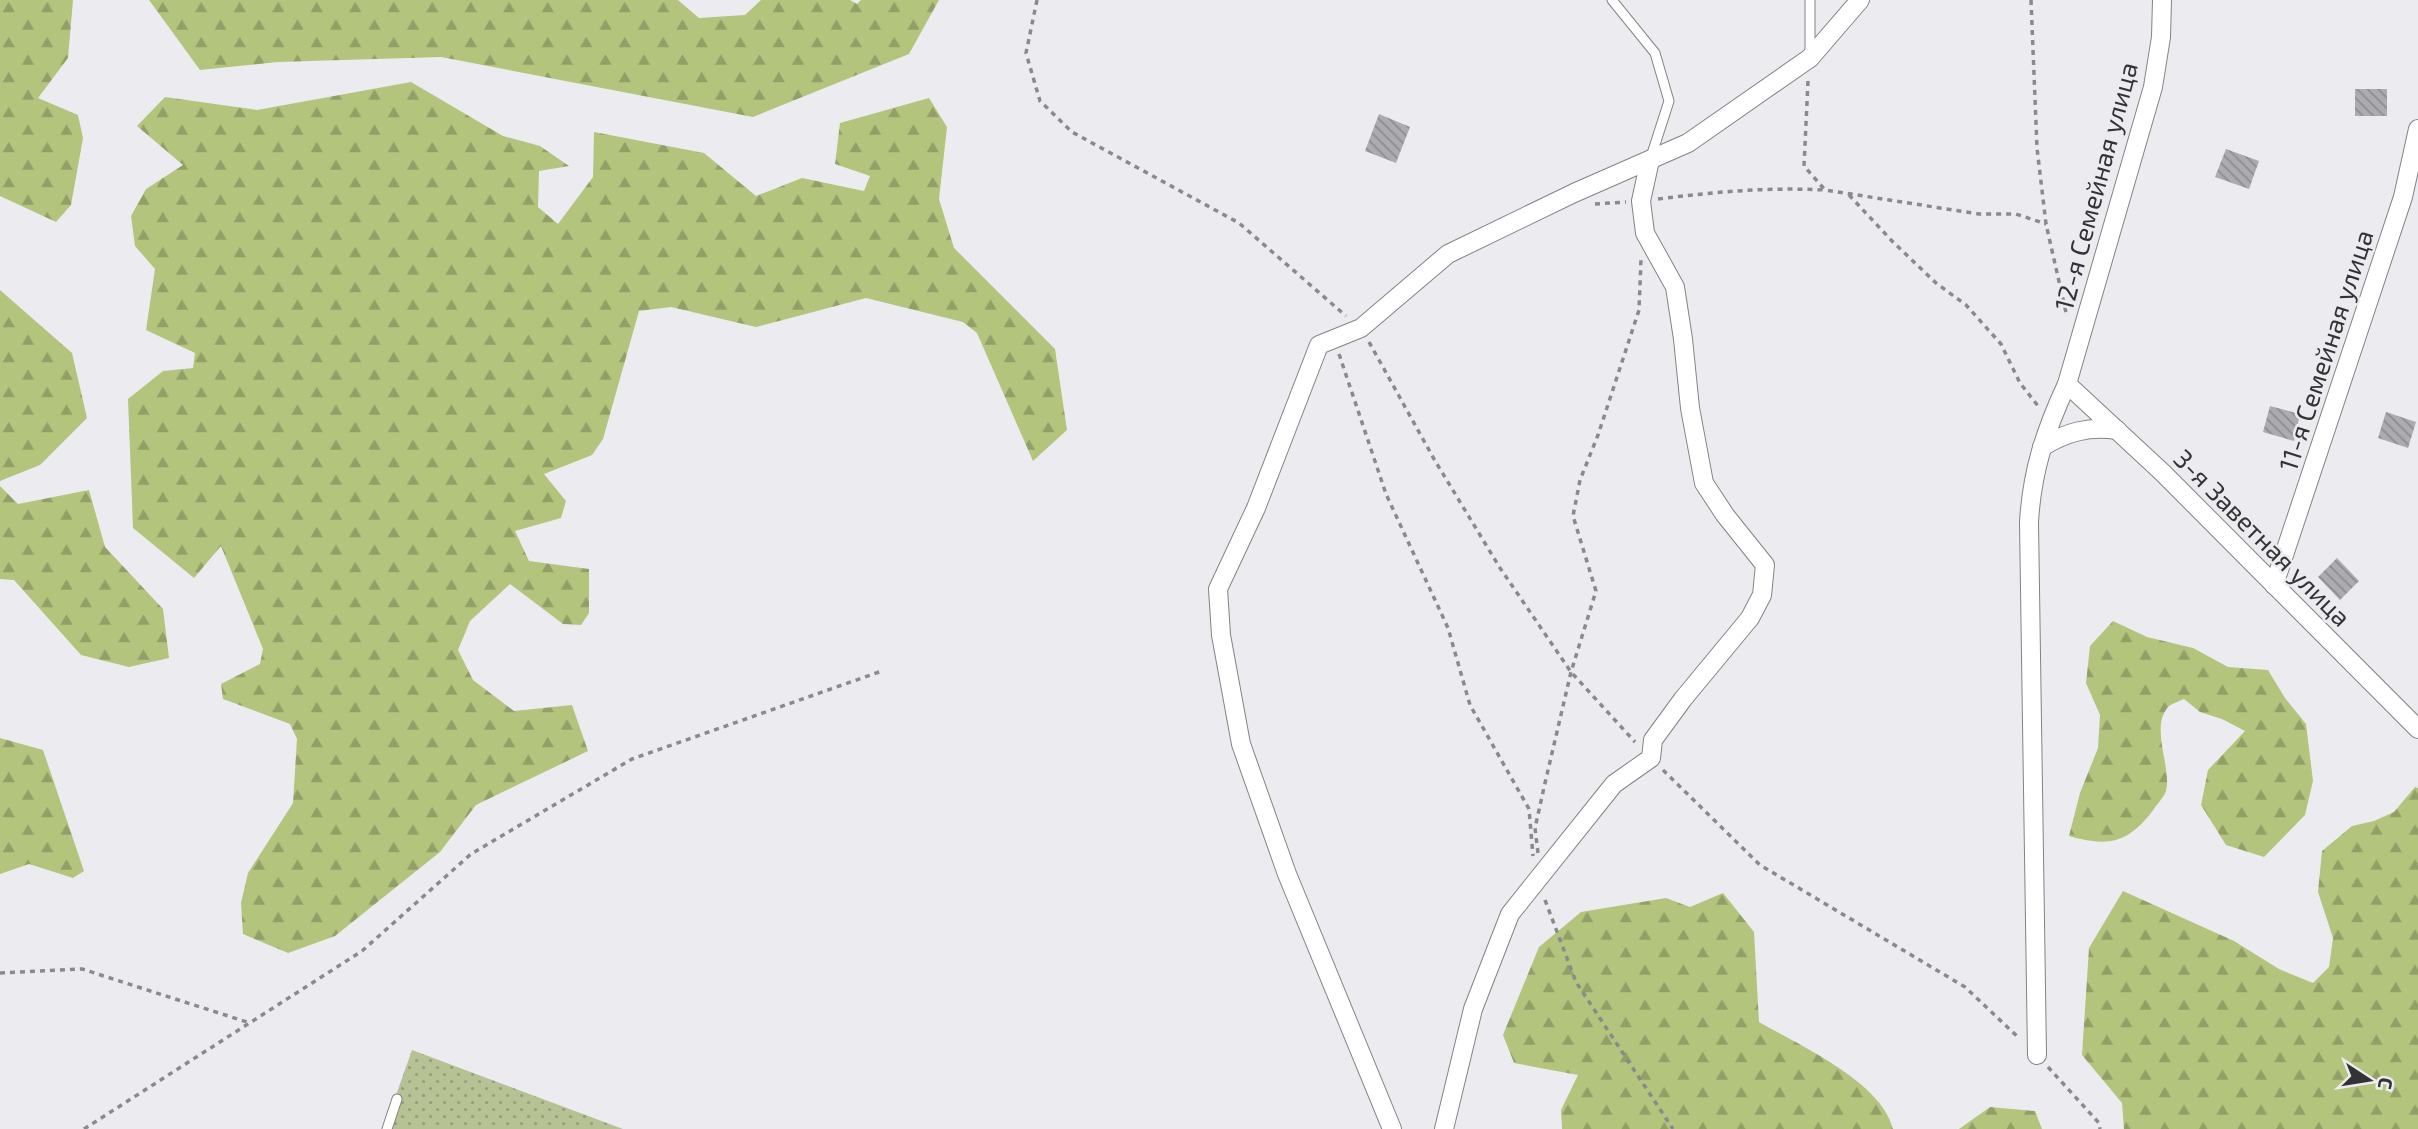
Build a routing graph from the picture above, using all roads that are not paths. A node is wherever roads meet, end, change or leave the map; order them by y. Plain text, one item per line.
1 (1612, 0) edge
2 (1810, 0) edge
3 (1860, 0) edge
4 (2162, 0) edge
5 (1810, 58) junction
6 (2418, 129) edge
7 (1650, 160) junction
8 (2067, 384) junction
9 (2117, 430) junction
10 (2042, 447) junction
11 (2274, 585) junction
12 (2418, 729) edge
13 (2037, 1055) road end
14 (397, 1099) dead end
15 (387, 1129) edge
16 (1392, 1129) edge
17 (1444, 1129) edge

1 - 7 lane
2 - 5 lane
3 - 5 street
4 - 8 street, 12-я Семейная улица
5 - 7 street
6 - 11 street, 11-я Семейная улица
7 - 16 street
7 - 17 street
8 - 9 street, 3-я Заветная улица
8 - 10 street, 12-я Семейная улица
9 - 10 street
9 - 11 street, 3-я Заветная улица
10 - 13 street, 12-я Семейная улица
11 - 12 street, 3-я Заветная улица
14 - 15 lane

